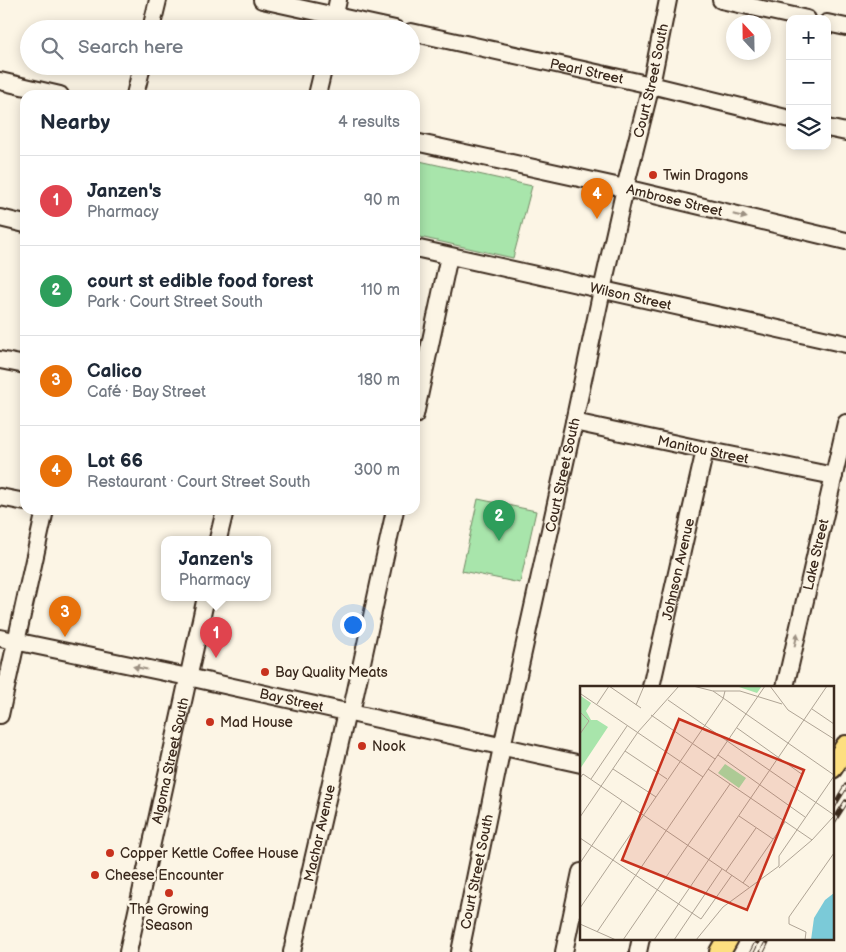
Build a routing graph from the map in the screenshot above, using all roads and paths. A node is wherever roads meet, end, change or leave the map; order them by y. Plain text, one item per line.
1 (158, 0) edge
2 (262, 0) edge
3 (668, 0) edge
4 (721, 0) edge
5 (335, 15) edge
6 (789, 15) edge
7 (153, 20) edge
8 (356, 20) edge
9 (831, 24) edge
10 (846, 27) edge
11 (420, 34) edge
12 (140, 75) edge
13 (322, 75) edge
14 (0, 81) edge
15 (651, 85) junction
16 (39, 90) edge
17 (136, 90) edge
18 (318, 90) edge
19 (786, 118) edge
20 (831, 129) edge
21 (846, 132) edge
22 (420, 143) edge
23 (625, 188) junction
24 (0, 218) edge
25 (20, 223) edge
26 (846, 241) edge
27 (420, 249) edge
28 (449, 256) junction
29 (602, 290) junction
30 (846, 344) edge
31 (0, 360) edge
32 (20, 364) edge
33 (420, 392) edge
34 (574, 422) junction
35 (846, 423) edge
36 (705, 450) junction
37 (834, 476) junction
38 (0, 497) edge
39 (20, 501) edge
40 (44, 515) edge
41 (223, 515) edge
42 (394, 515) edge
43 (219, 536) edge
44 (205, 601) edge
45 (0, 638) edge
46 (16, 642) junction
47 (188, 678) junction
48 (651, 686) edge
49 (785, 686) edge
50 (349, 712) junction
51 (0, 715) edge
52 (846, 746) edge
53 (502, 747) junction
54 (580, 764) edge
55 (834, 765) edge
56 (580, 877) edge
57 (727, 940) edge
58 (128, 952) edge
59 (292, 952) edge
60 (460, 952) edge
61 (564, 952) edge
62 (720, 952) edge

1 - 7 street
2 - 5 street
3 - 15 street, Court Street South
4 - 6 street
5 - 8 street
9 - 10 street
11 - 15 street, Pearl Street
12 - 17 street
13 - 18 street
14 - 16 street
15 - 19 street, Pearl Street
15 - 23 street, Court Street South
20 - 21 street
22 - 23 street, Ambrose Street
23 -> 26 street, Ambrose Street
23 - 29 street, Court Street South
24 - 25 street
27 - 28 street, Wilson Street
28 - 29 street, Wilson Street
28 - 33 street
29 - 30 street, Wilson Street
29 - 34 street, Court Street South
31 - 32 street
34 - 36 street, Manitou Street
34 - 53 street, Court Street South
35 - 37 street, Lake Street
36 - 37 street, Manitou Street
36 - 48 street, Johnson Avenue
49 -> 37 street, Lake Street
38 - 39 street
40 - 46 street
41 - 43 street
42 - 50 street, Machar Avenue
44 - 47 street, Algoma Street South
45 - 46 street, Bay Street
47 -> 46 street, Bay Street
46 - 51 street
47 - 50 street, Bay Street
47 - 58 street, Algoma Street South
50 - 53 street, Bay Street
50 - 59 street, Machar Avenue
52 - 55 main road
53 - 54 street, Bay Street
53 - 60 street, Court Street South
56 - 61 street
57 - 62 main road

